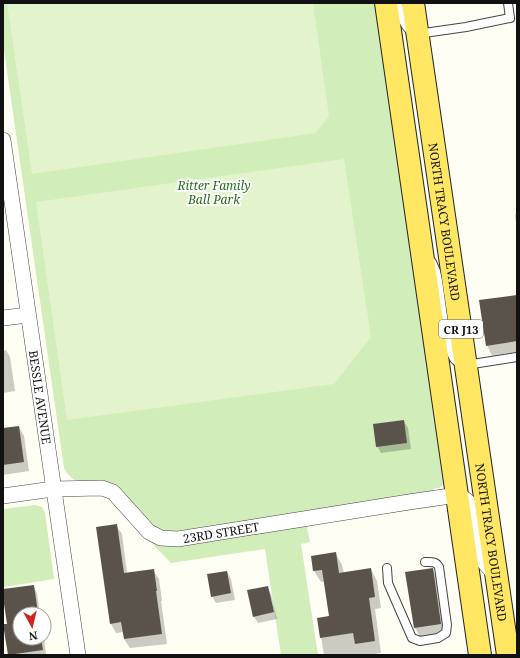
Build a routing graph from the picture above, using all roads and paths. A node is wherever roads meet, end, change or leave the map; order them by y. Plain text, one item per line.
1 (386, 3) edge
2 (398, 3) edge
3 (413, 3) edge
4 (508, 3) edge
5 (417, 34) junction
6 (3, 140) edge
7 (420, 234) junction
8 (28, 315) junction
9 (3, 318) edge
10 (517, 357) edge
11 (466, 365) junction
12 (53, 489) junction
13 (457, 495) junction
14 (3, 496) edge
15 (425, 562) dead end
16 (387, 568) dead end
17 (496, 576) junction
18 (478, 653) edge
19 (78, 655) edge
20 (508, 655) edge

1 - 7 main road, CR J13
2 - 5 lane
3 - 5 main road, NORTH TRACY BOULEVARD / CR J13
4 - 5 lane
5 - 11 main road, NORTH TRACY BOULEVARD / CR J13
6 - 8 street, BESSLE AVENUE
7 - 11 lane
7 - 13 main road, CR J13
8 - 9 street
8 - 12 street, BESSLE AVENUE
10 - 11 lane
11 - 17 main road, NORTH TRACY BOULEVARD / CR J13
12 - 13 street, 23RD STREET
12 - 14 street, 23RD STREET
12 - 19 street, BESSLE AVENUE
13 - 17 street
13 - 18 main road, CR J13
15 - 16 lane
17 - 20 main road, NORTH TRACY BOULEVARD / CR J13

